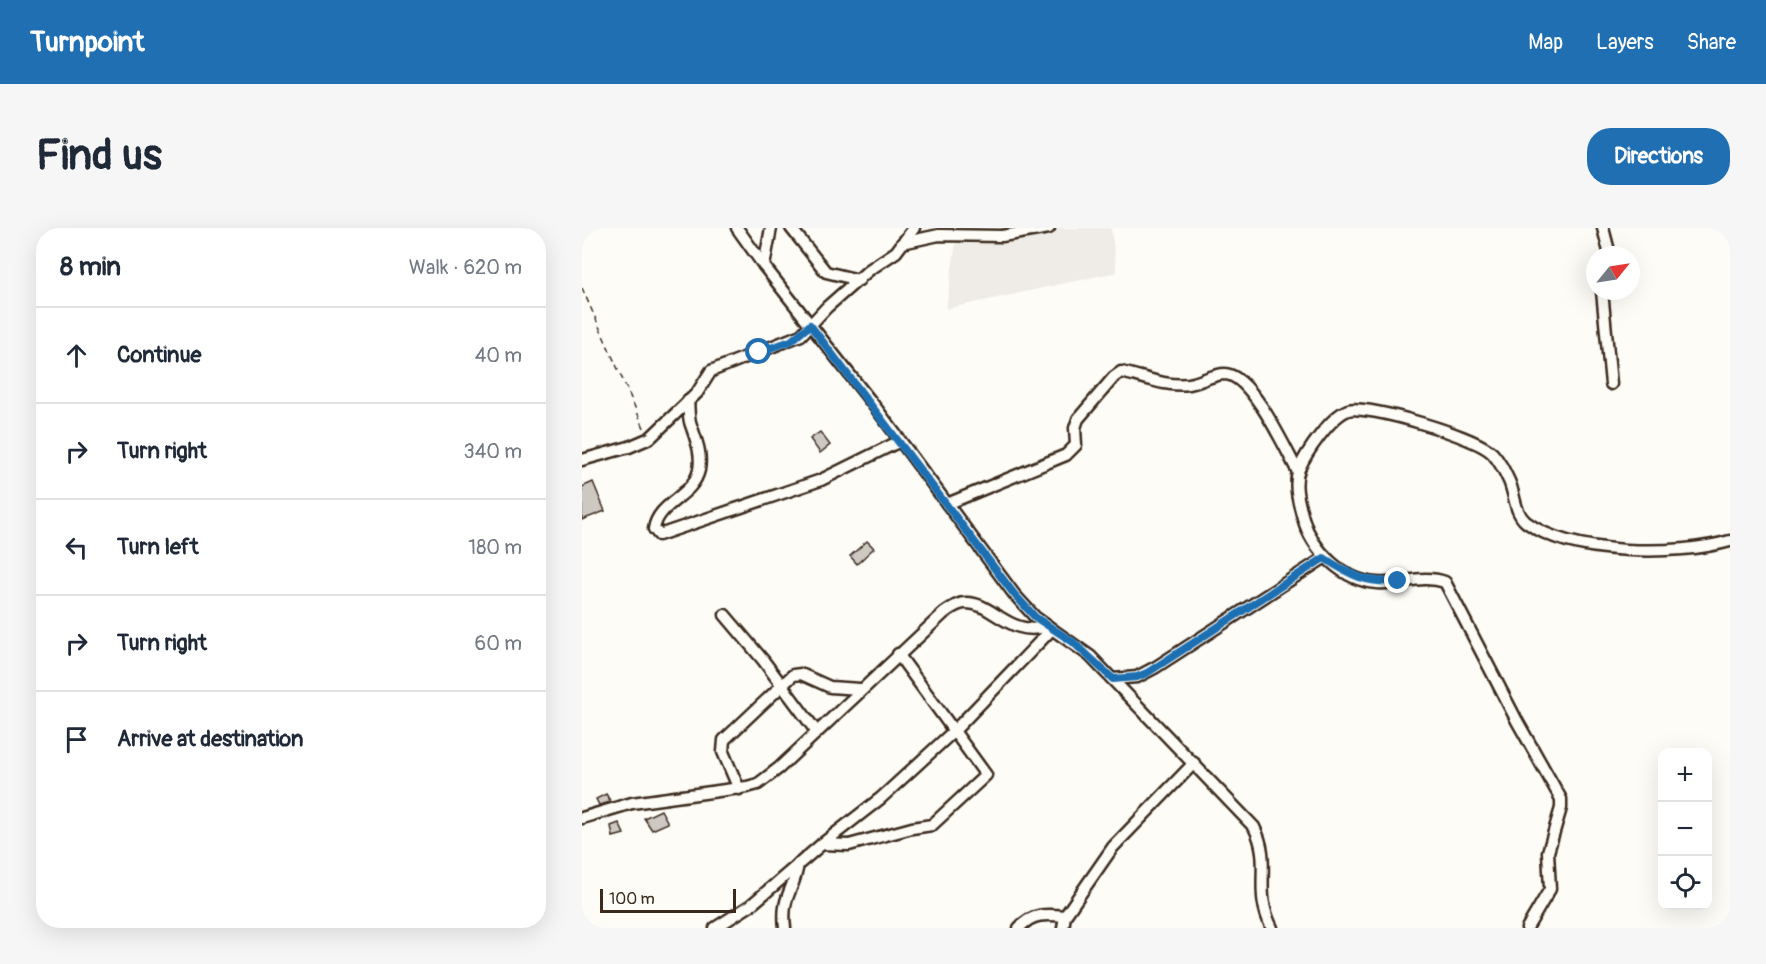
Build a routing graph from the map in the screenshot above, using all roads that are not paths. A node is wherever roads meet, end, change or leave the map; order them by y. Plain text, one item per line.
1 (737, 228) edge
2 (771, 228) edge
3 (791, 228) edge
4 (914, 228) edge
5 (1049, 228) edge
6 (1603, 228) edge
7 (902, 243) junction
8 (1608, 246) edge
9 (764, 266) junction
10 (859, 280) junction
11 (1603, 300) edge
12 (810, 325) junction
13 (1611, 384) dead end
14 (688, 401) junction
15 (900, 441) junction
16 (582, 460) edge
17 (1298, 472) junction
18 (946, 504) junction
19 (1730, 542) edge
20 (1324, 558) junction
21 (725, 615) dead end
22 (1050, 627) junction
23 (898, 654) junction
24 (1113, 679) junction
25 (782, 687) junction
26 (860, 689) junction
27 (955, 730) junction
28 (816, 731) junction
29 (1194, 762) junction
30 (739, 789) junction
31 (582, 818) edge
32 (822, 844) junction
33 (798, 864) junction
34 (1065, 916) junction
35 (715, 928) edge
36 (785, 928) edge
37 (1019, 928) edge
38 (1063, 928) edge
39 (1272, 928) edge
40 (1527, 928) edge

1 - 9 street
2 - 9 street
3 - 10 street
4 - 7 street
5 - 7 street
6 - 8 street
7 - 10 street
9 - 12 street
10 - 12 street
11 - 13 street
12 - 14 street
12 - 15 street
14 - 15 street
14 - 16 street
15 - 18 street
17 - 18 street
17 - 19 street
17 - 20 street
18 - 22 street
20 - 24 street
20 - 40 street
21 - 25 street
22 - 23 street
22 - 24 street
22 - 27 street
23 - 26 street
23 - 27 street
24 - 29 street
25 - 26 street
25 - 28 street
25 - 30 street
26 - 28 street
27 - 32 street
27 - 32 street
28 - 30 street
29 - 34 street
29 - 39 street
30 - 31 street
32 - 33 street
33 - 35 street
33 - 36 street
34 - 37 street
34 - 38 street

